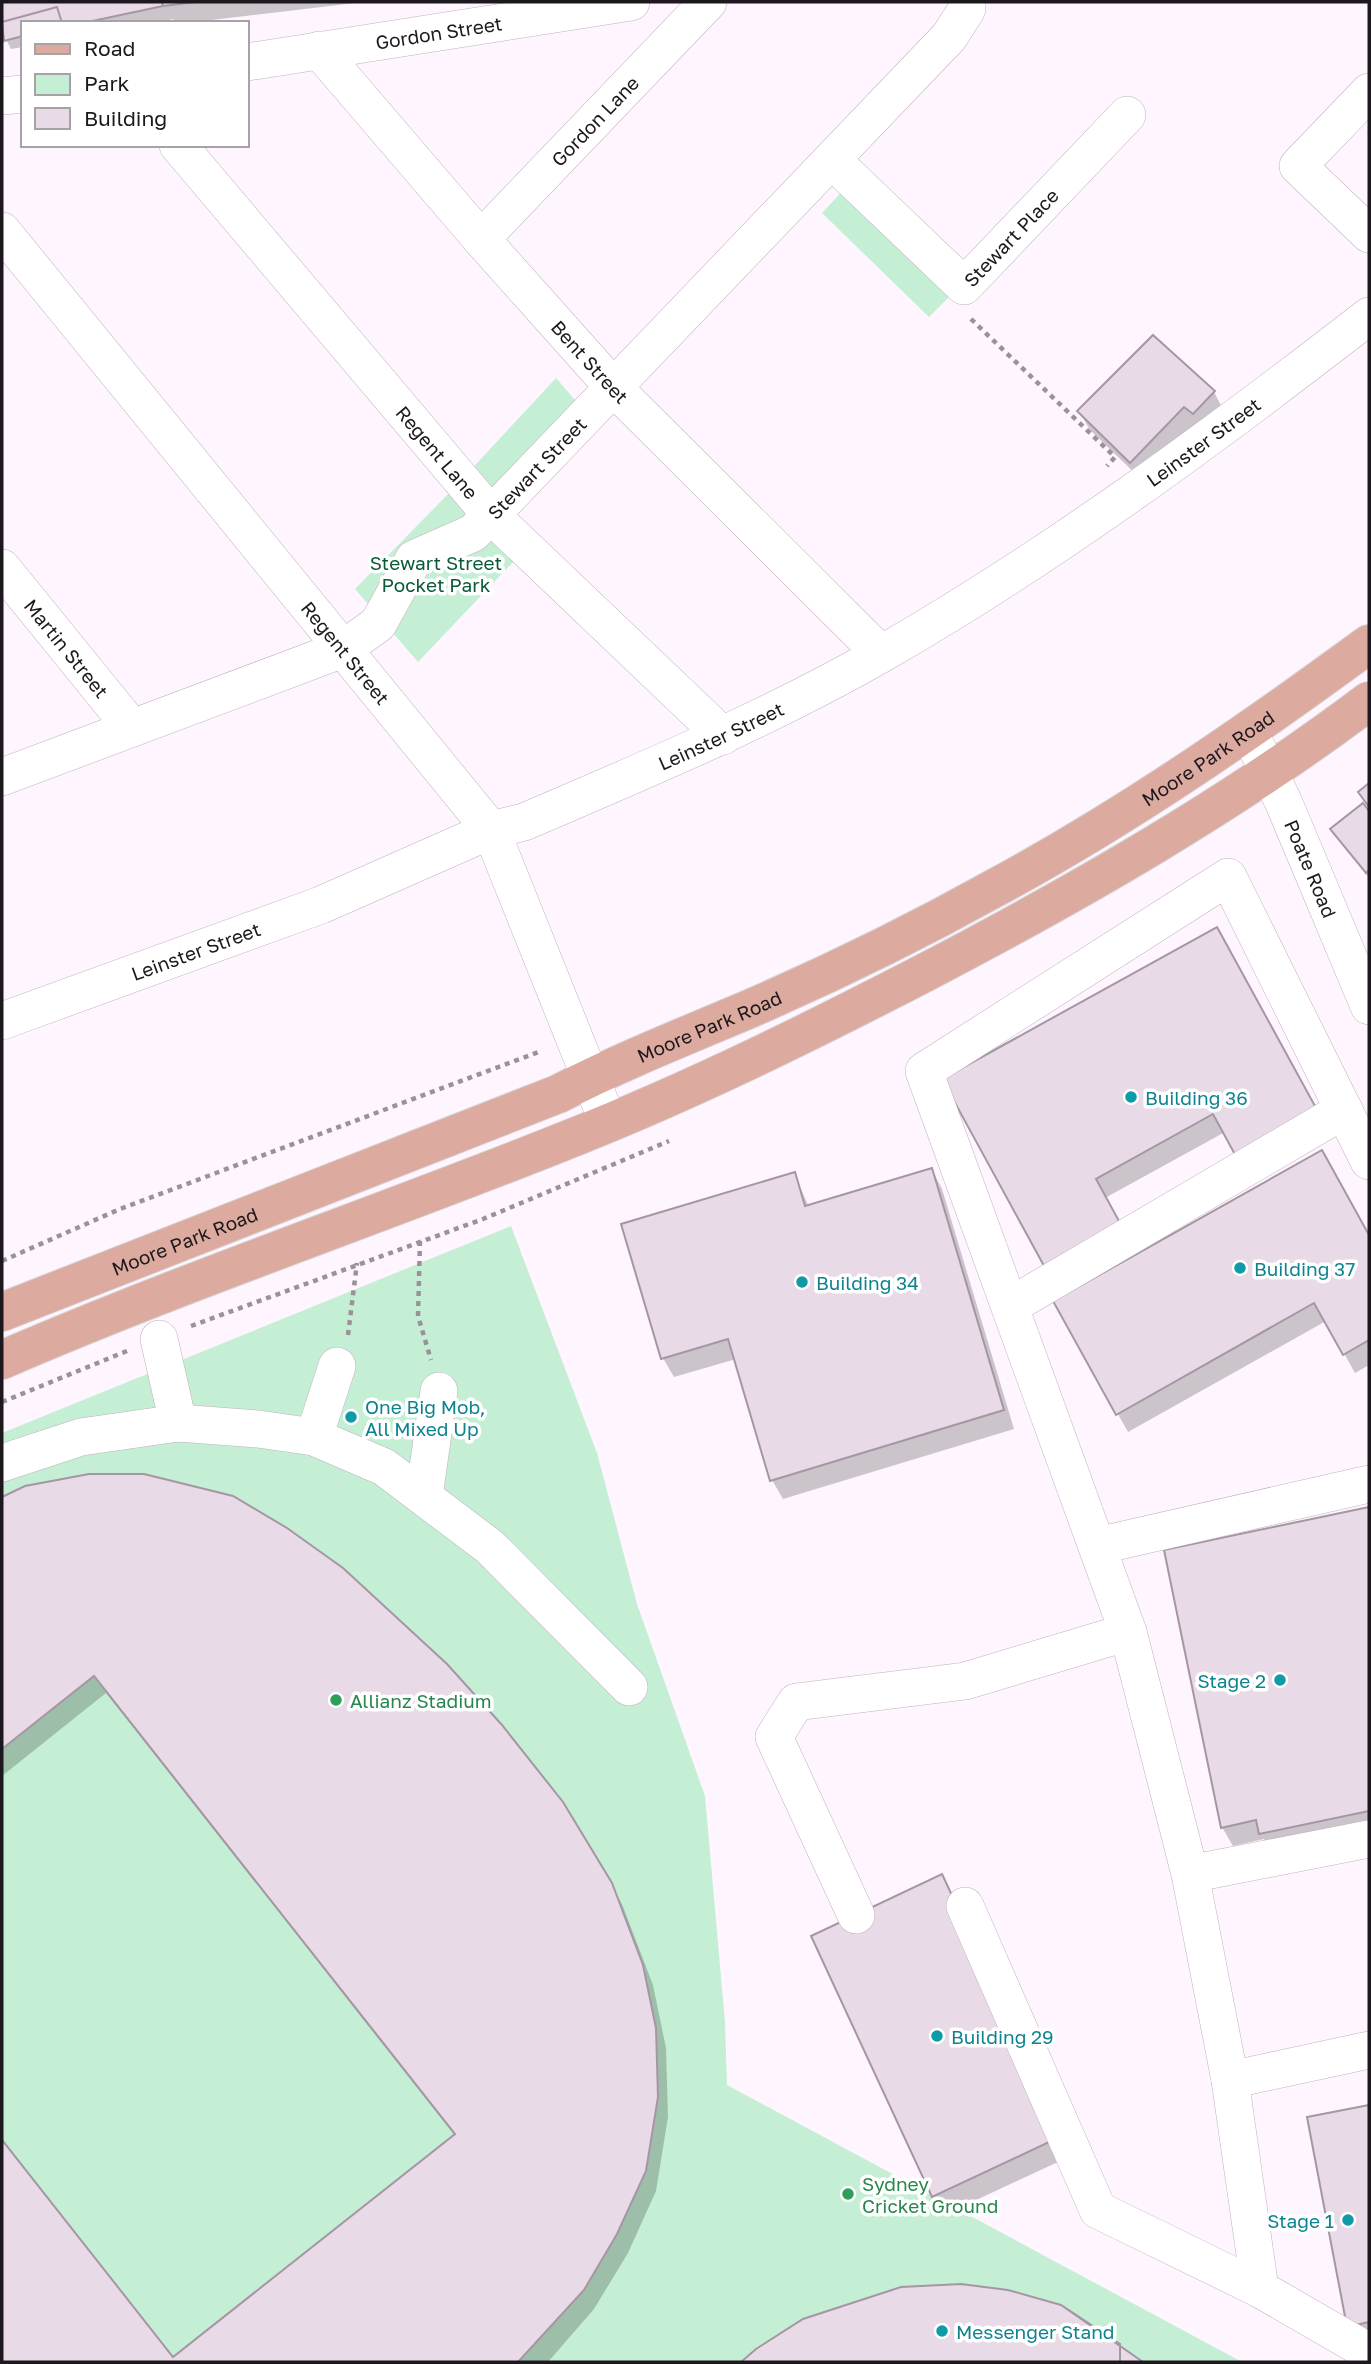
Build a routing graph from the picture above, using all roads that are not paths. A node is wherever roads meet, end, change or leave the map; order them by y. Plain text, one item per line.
1 (631, 2) edge
2 (708, 2) edge
3 (967, 2) edge
4 (453, 15) edge
5 (320, 50) junction
6 (248, 62) edge
7 (1369, 92) edge
8 (21, 94) edge
9 (2, 96) edge
10 (1127, 115) dead end
11 (180, 147) edge
12 (832, 159) junction
13 (2, 231) edge
14 (1369, 233) edge
15 (481, 239) junction
16 (1369, 316) edge
17 (615, 388) junction
18 (491, 515) junction
19 (2, 568) edge
20 (1369, 644) edge
21 (342, 649) junction
22 (881, 654) junction
23 (1369, 701) edge
24 (132, 728) junction
25 (1249, 732) junction
26 (723, 736) junction
27 (1269, 770) junction
28 (2, 777) edge
29 (491, 830) junction
30 (1369, 1006) edge
31 (2, 1021) edge
32 (591, 1077) junction
33 (1344, 1110) junction
34 (608, 1122) junction
35 (1369, 1161) edge
36 (1010, 1306) junction
37 (2, 1312) edge
38 (159, 1339) road end
39 (2, 1360) edge
40 (337, 1366) dead end
41 (439, 1391) road end
42 (177, 1423) junction
43 (314, 1437) junction
44 (2, 1463) edge
45 (1369, 1484) edge
46 (424, 1496) junction
47 (1097, 1546) junction
48 (1128, 1632) junction
49 (629, 1686) dead end
50 (1369, 1839) edge
51 (1190, 1874) junction
52 (965, 1906) dead end
53 (856, 1915) dead end
54 (1369, 2050) edge
55 (1230, 2080) junction
56 (1260, 2289) junction
57 (1369, 2352) edge

1 - 4 street, Gordon Street
2 - 15 street, Gordon Lane
3 - 12 street, Stewart Street
4 - 5 street, Gordon Street
5 - 6 street, Gordon Street
5 - 15 street, Bent Street
7 - 14 street
8 - 9 street
10 - 12 street, Stewart Place
11 - 18 street, Regent Lane
12 - 17 street, Stewart Street
13 - 21 street, Regent Street
15 - 17 street, Bent Street
16 - 22 street, Leinster Street
17 - 18 street, Stewart Street
17 - 22 street, Bent Street
18 - 21 street, Stewart Street
18 - 26 street, Regent Lane
19 - 24 street, Martin Street
20 - 25 main road, Moore Park Road
21 - 24 street, Stewart Street
21 - 29 street, Regent Street
22 - 26 street, Leinster Street
23 - 27 main road
24 - 28 street, Stewart Street
25 - 27 street, Poate Road
25 - 32 main road, Moore Park Road
26 - 29 street, Leinster Street
27 - 30 street, Poate Road
27 - 34 main road
29 - 31 street, Leinster Street
29 - 32 street, Regent Street
32 - 34 street, Regent Street
32 - 37 main road, Moore Park Road
33 - 35 street
33 - 36 street
33 - 36 street
34 - 39 main road
36 - 47 street
38 - 42 street
40 - 43 street
41 - 46 street
42 - 43 street
42 - 44 street
43 - 46 street
45 - 47 street
46 - 49 street
47 - 48 street
48 - 51 street
48 - 53 street
50 - 51 street
51 - 55 street
52 - 56 street
54 - 55 street
55 - 56 street
56 - 57 street

